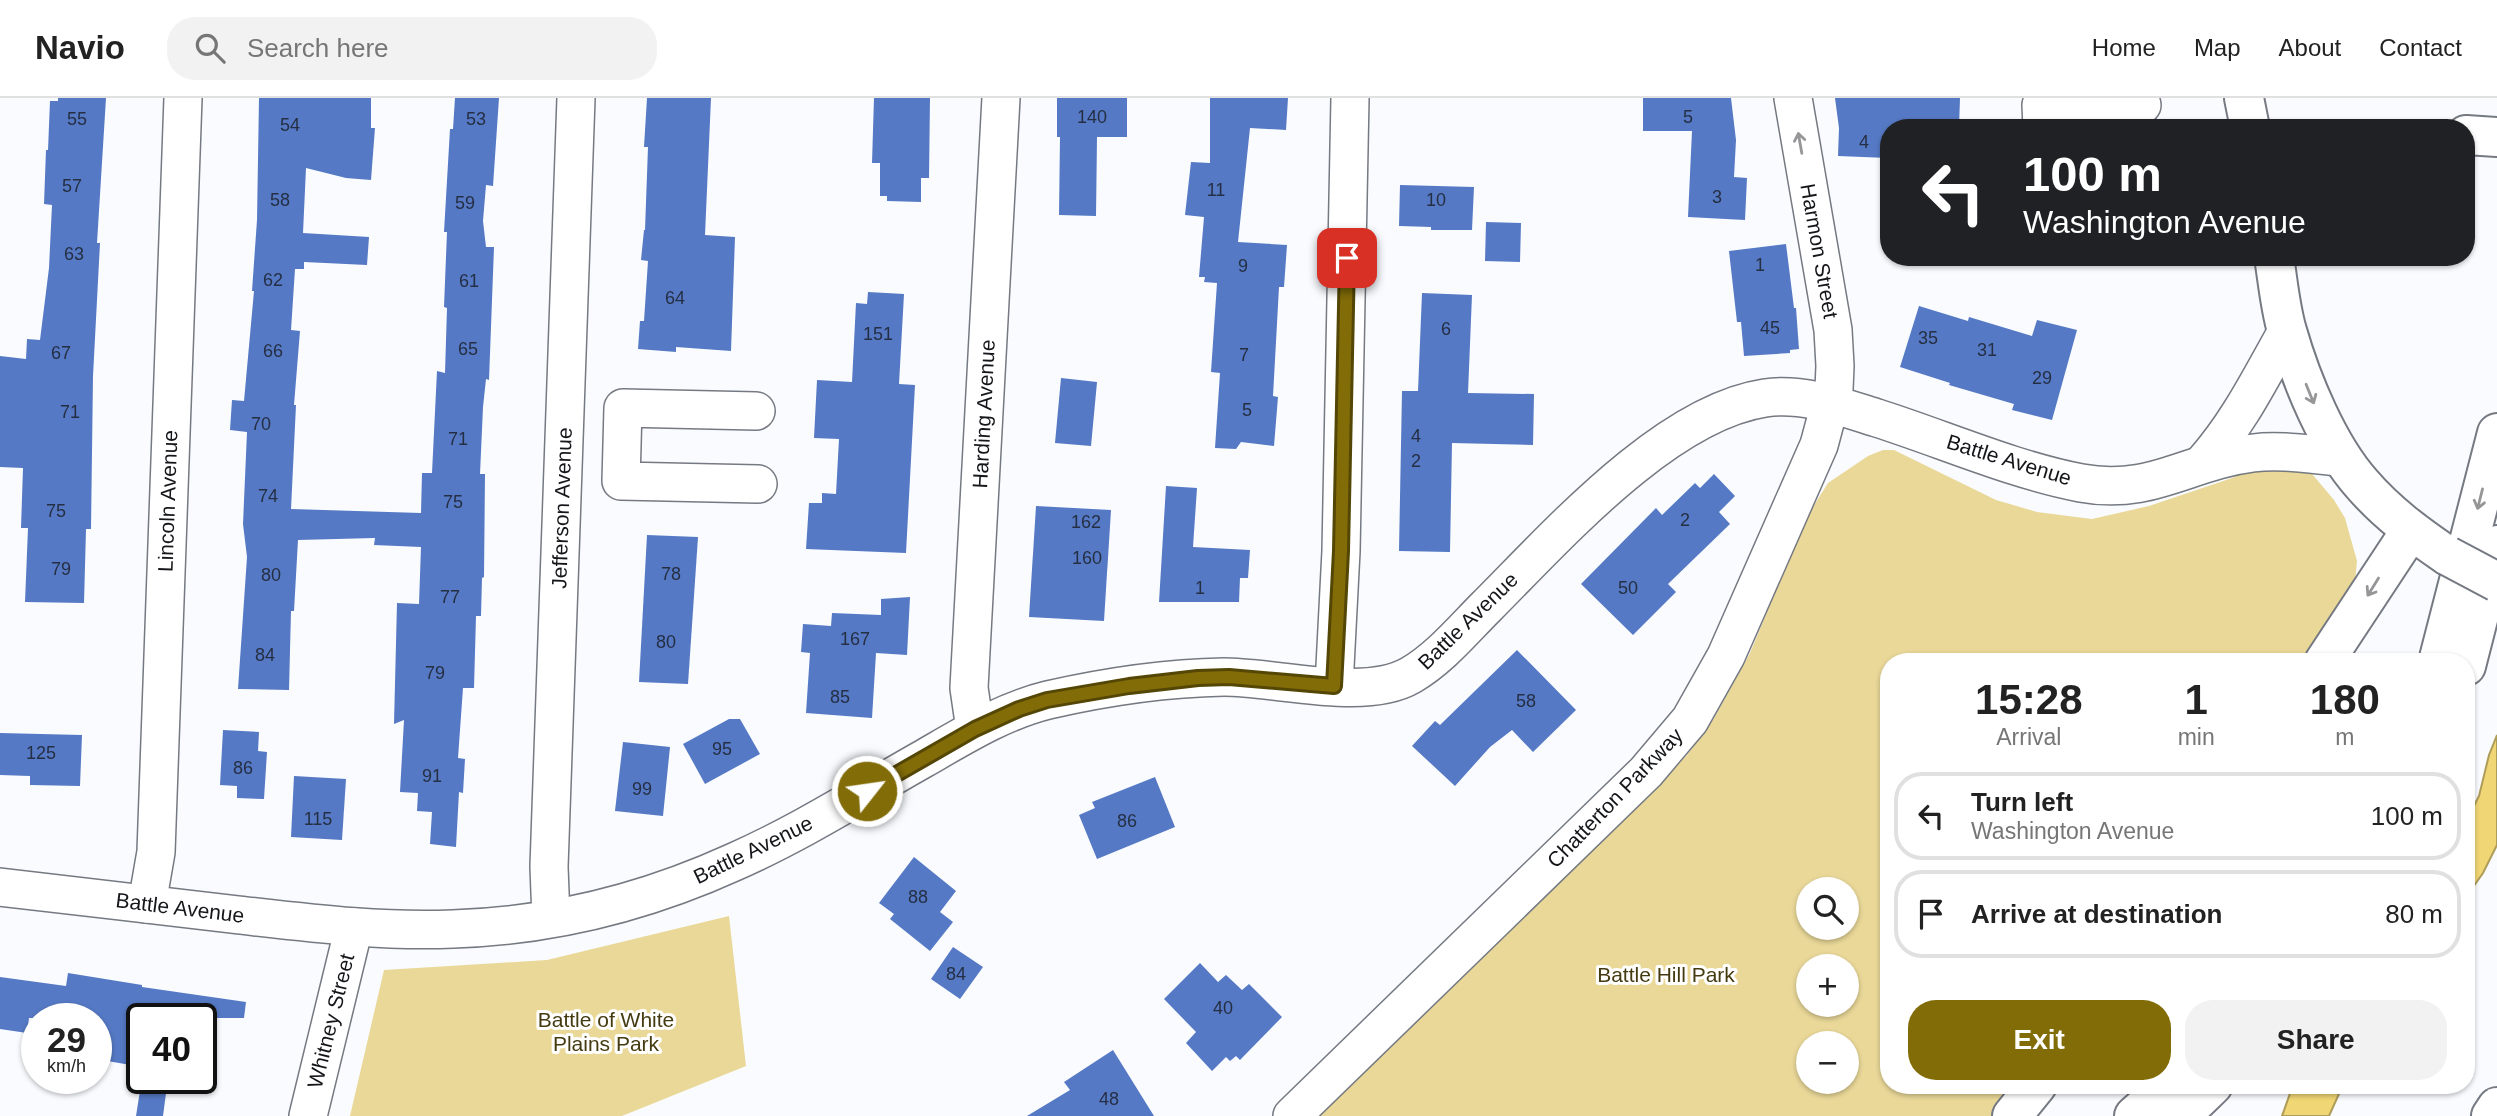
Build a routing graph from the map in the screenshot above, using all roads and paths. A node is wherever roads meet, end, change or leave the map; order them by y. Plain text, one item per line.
1 (183, 98) edge
2 (576, 98) edge
3 (1001, 98) edge
4 (1350, 98) edge
5 (1793, 98) edge
6 (2244, 98) edge
7 (2142, 110) edge
8 (2042, 119) edge
9 (2248, 119) edge
10 (2475, 136) edge
11 (2497, 137) edge
12 (2276, 266) edge
13 (2300, 266) edge
14 (2287, 331) junction
15 (1831, 404) junction
16 (756, 411) dead end
17 (2497, 433) edge
18 (564, 438) junction
19 (622, 443) junction
20 (2342, 457) junction
21 (2203, 463) junction
22 (758, 484) dead end
23 (2411, 530) junction
24 (2497, 545) edge
25 (2497, 582) edge
26 (2330, 653) edge
27 (2440, 653) edge
28 (2469, 653) edge
29 (1334, 686) junction
30 (975, 729) junction
31 (0, 887) edge
32 (147, 904) junction
33 (551, 918) junction
34 (354, 927) junction
35 (2030, 1094) edge
36 (2159, 1094) edge
37 (2204, 1094) edge
38 (2497, 1107) edge
39 (308, 1116) edge
40 (1292, 1116) edge
41 (2012, 1116) edge
42 (2134, 1116) edge
43 (2181, 1116) edge
44 (2491, 1116) edge

1 - 32 street, Lincoln Avenue
2 - 18 street, Jefferson Avenue
3 - 30 street, Harding Avenue
4 - 29 street
15 -> 5 street, Harmon Street
6 - 9 main road
7 - 8 street
10 - 11 main road
12 - 14 main road
13 - 14 main road
14 -> 20 main road
14 - 21 street
15 - 21 street, Battle Avenue
15 - 29 street, Battle Avenue
15 - 40 street, Chatterton Parkway
16 - 19 street
17 -> 27 main road
18 - 19 street
18 - 33 street, Jefferson Avenue
19 - 22 street
20 - 21 street, Battle Avenue
20 - 23 main road
23 - 25 main road, bridge
23 -> 26 main road
24 - 28 main road
29 - 30 street, Battle Avenue
30 - 33 street, Battle Avenue
31 - 32 street, Battle Avenue
32 - 34 street, Battle Avenue
33 - 34 street, Battle Avenue
34 - 39 street, Whitney Street
35 - 41 main road
36 - 42 main road
37 - 43 main road
38 - 44 main road

